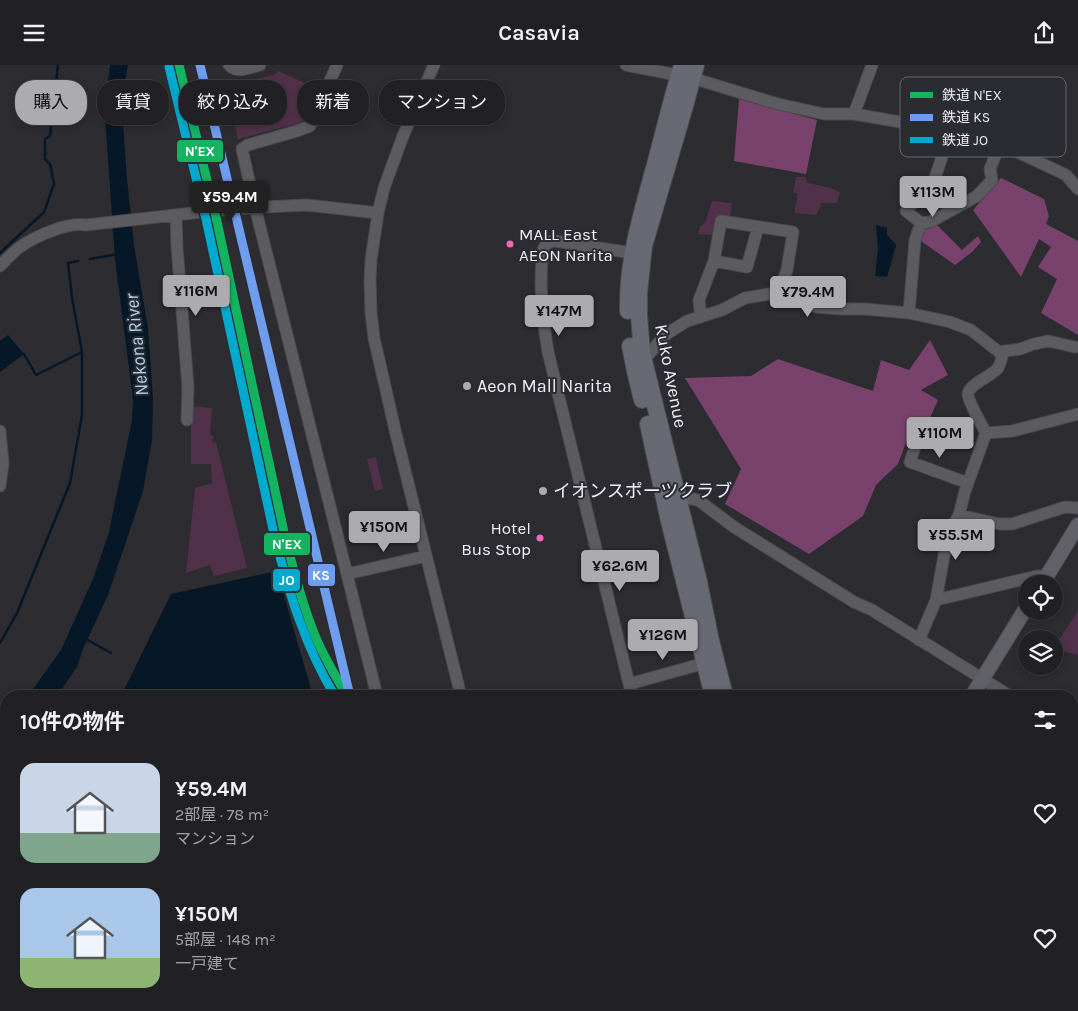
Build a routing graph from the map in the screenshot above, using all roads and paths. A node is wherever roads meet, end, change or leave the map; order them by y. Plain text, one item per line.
1 (229, 65) edge
2 (260, 65) edge
3 (337, 65) edge
4 (434, 65) edge
5 (626, 65) edge
6 (872, 65) edge
7 (688, 71) edge
8 (854, 114) junction
9 (900, 122) edge
10 (942, 157) edge
11 (995, 157) edge
12 (1028, 157) edge
13 (1078, 189) edge
14 (255, 207) junction
15 (378, 213) junction
16 (172, 216) junction
17 (921, 223) junction
18 (758, 227) junction
19 (632, 253) junction
20 (714, 261) junction
21 (0, 266) edge
22 (778, 295) junction
23 (908, 313) junction
24 (701, 317) junction
25 (1075, 347) dead end
26 (999, 352) junction
27 (639, 362) junction
28 (1078, 414) edge
29 (187, 420) dead end
30 (0, 431) edge
31 (920, 431) dead end
32 (986, 433) junction
33 (968, 483) junction
34 (0, 486) edge
35 (672, 501) junction
36 (1078, 508) edge
37 (958, 515) junction
38 (1078, 525) edge
39 (426, 556) junction
40 (348, 575) junction
41 (1047, 575) edge
42 (1018, 581) edge
43 (936, 600) junction
44 (1019, 620) edge
45 (919, 640) junction
46 (705, 663) junction
47 (982, 679) junction
48 (629, 685) junction
49 (376, 690) edge
50 (460, 690) edge
51 (630, 690) edge
52 (711, 690) edge
53 (723, 690) edge
54 (976, 690) edge
55 (1000, 690) edge

1 - 2 street
3 - 14 street
4 - 15 street
5 - 7 street
6 - 8 street
7 - 8 street
7 - 19 highway, Kuko Avenue
7 - 27 highway, Kuko Avenue
8 - 9 street
10 - 17 street
11 - 17 street
12 - 13 street
14 - 15 street
14 - 16 street
14 - 40 street
15 - 39 street
16 - 21 street
16 - 29 street
17 - 23 street
18 - 20 street
18 - 20 street
18 - 22 street
19 - 27 highway, Kuko Avenue
19 - 48 street
20 - 24 street
22 - 23 street
22 - 24 street
23 - 26 street
24 - 27 street
25 - 26 street
26 - 32 street
27 - 35 highway, Kuko Avenue
28 - 32 street
30 - 34 street
31 - 33 street
32 - 33 street
33 - 37 street
35 - 45 street
35 - 46 highway, Kuko Avenue
35 - 53 highway, Kuko Avenue
36 - 37 street
37 - 43 street
38 - 41 main road
39 - 40 street
39 - 50 street
40 - 49 street
42 - 43 street
43 - 45 street
44 - 47 main road
45 - 47 street
46 - 48 street
46 - 52 highway, Kuko Avenue
47 - 54 main road
47 - 55 street
48 - 51 street

